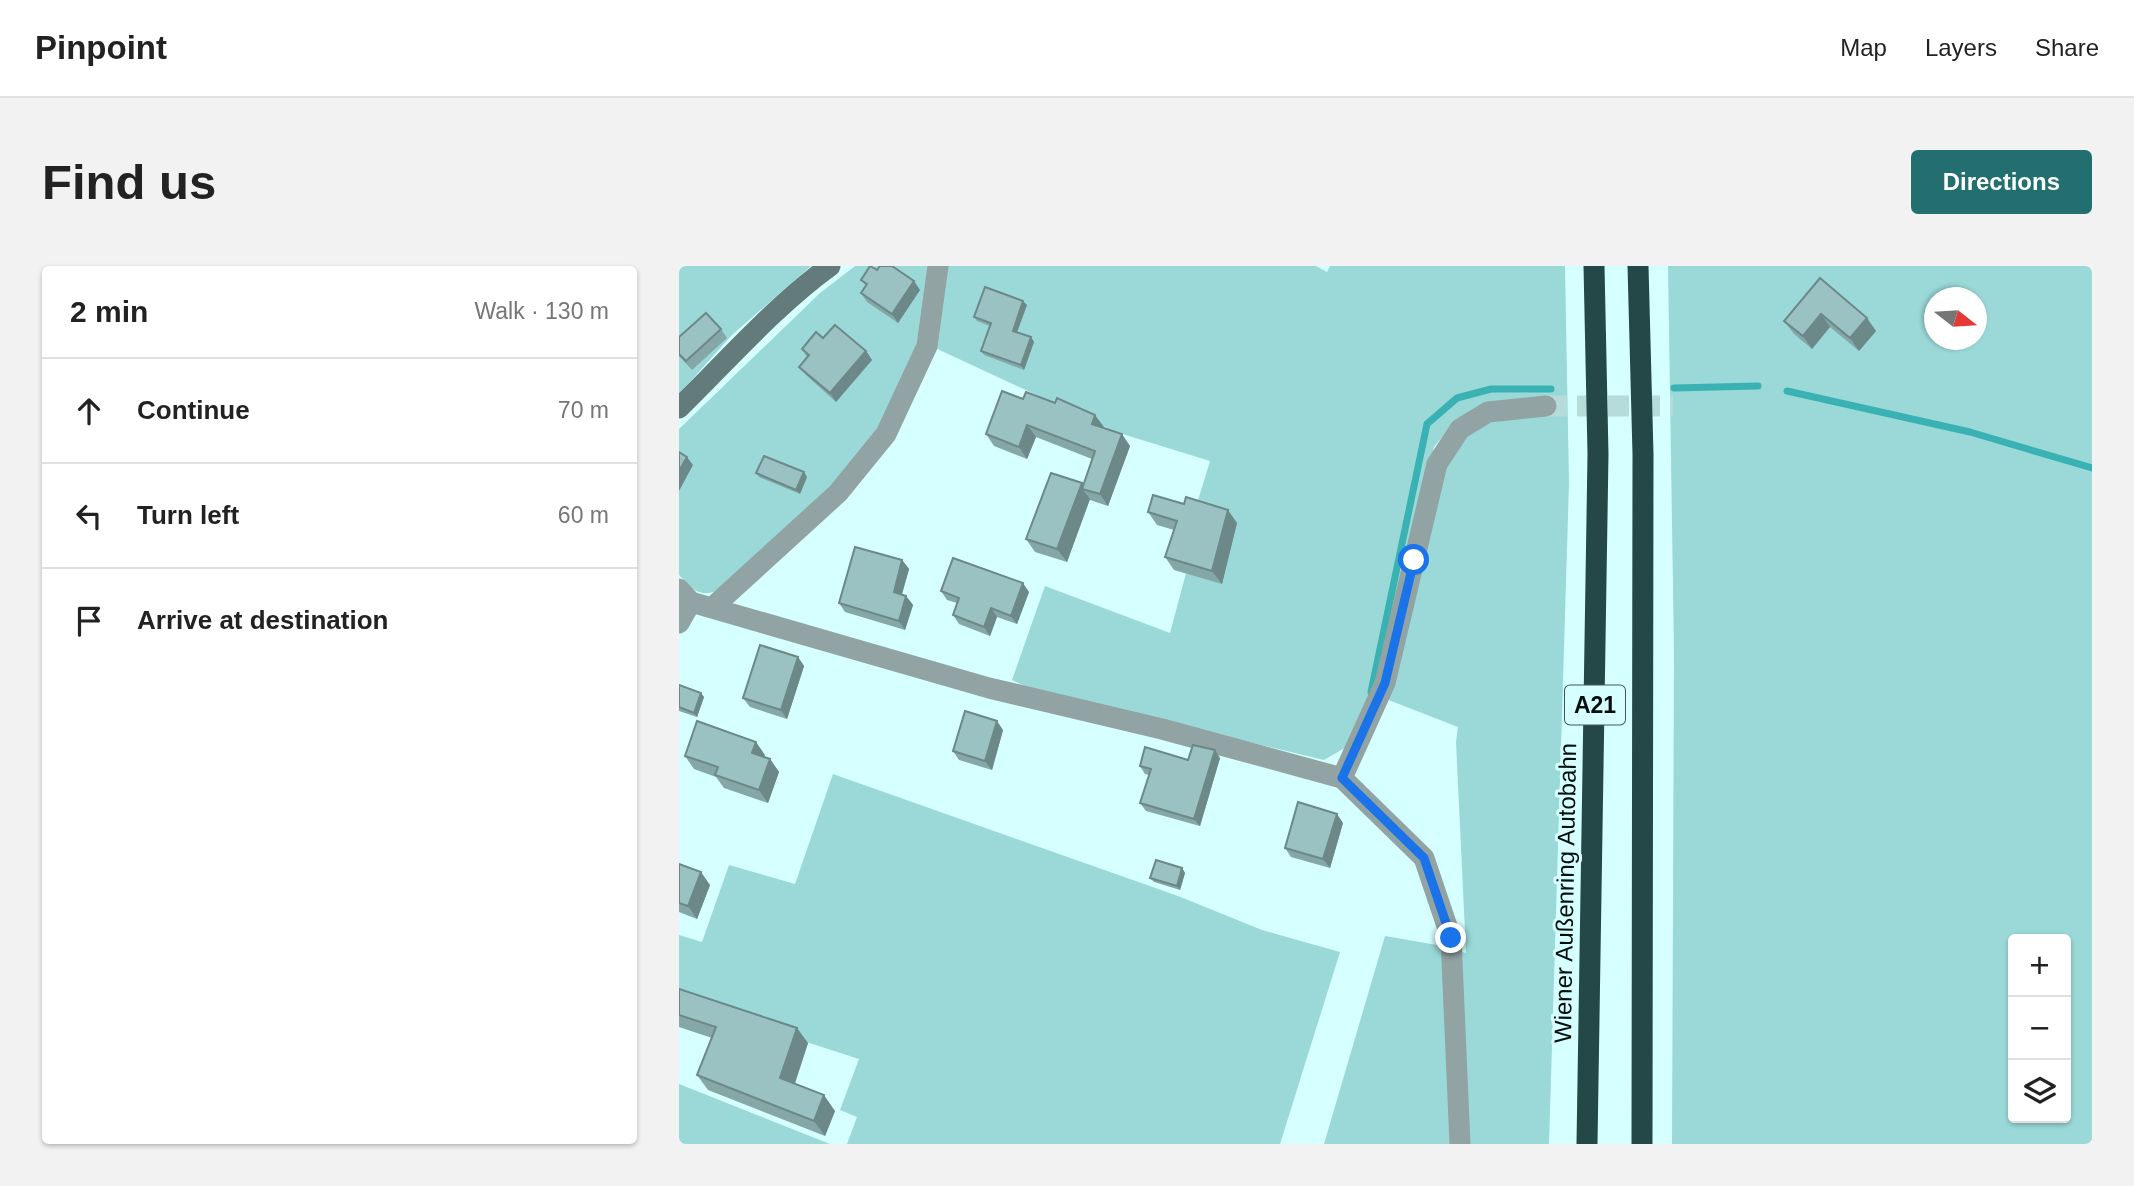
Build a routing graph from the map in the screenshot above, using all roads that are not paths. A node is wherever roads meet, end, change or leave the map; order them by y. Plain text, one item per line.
1 (830, 266) edge
2 (938, 266) edge
3 (1594, 266) edge
4 (1638, 266) edge
5 (1546, 406) tunnel mouth
6 (679, 408) edge
7 (685, 596) edge
8 (713, 607) junction
9 (679, 623) edge
10 (1342, 778) junction
11 (1460, 1144) edge
12 (1587, 1144) edge
13 (1642, 1144) edge

1 - 6 street
2 - 8 street
3 - 12 highway, Wiener Außenring Autobahn / A21
4 - 13 highway, A21
5 - 10 street
7 - 8 street
7 - 9 street
8 - 10 street
10 - 11 street

